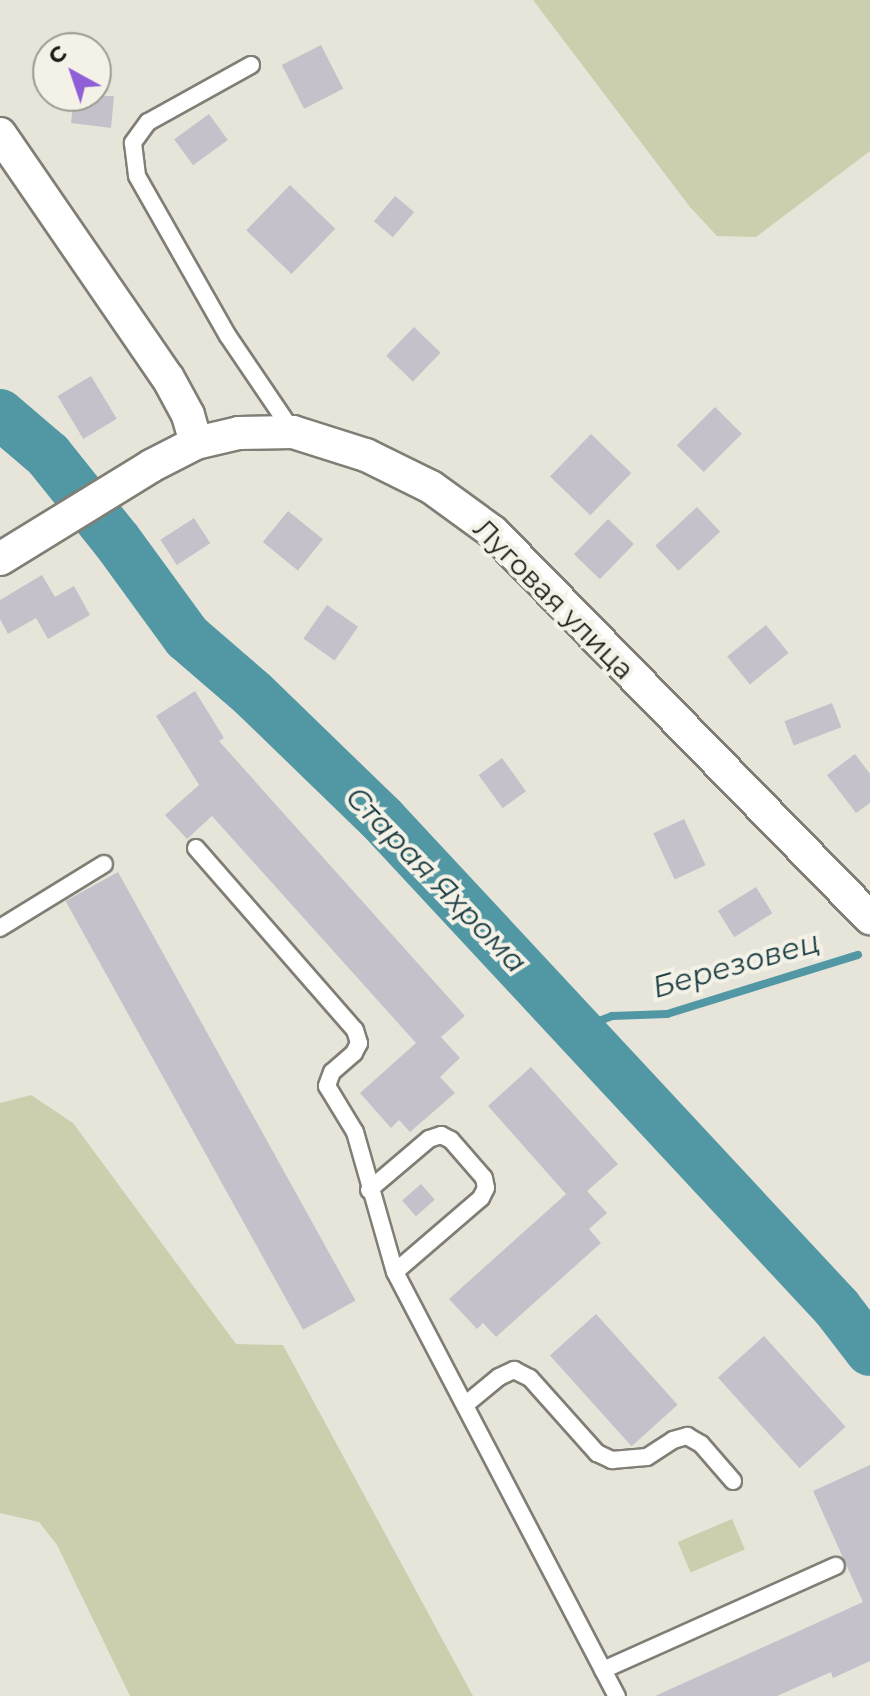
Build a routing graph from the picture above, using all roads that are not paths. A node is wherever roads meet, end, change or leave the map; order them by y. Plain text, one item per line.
1 (251, 65) dead end
2 (0, 134) edge
3 (293, 432) junction
4 (196, 443) junction
5 (0, 559) edge
6 (196, 848) dead end
7 (104, 864) dead end
8 (866, 906) edge
9 (0, 928) edge
10 (369, 1190) junction
11 (395, 1272) junction
12 (465, 1405) junction
13 (733, 1481) dead end
14 (836, 1566) dead end
15 (603, 1670) junction
16 (617, 1696) edge

1 - 3 lane
2 - 4 street
3 - 4 street, Луговая улица
3 - 8 street, Луговая улица
4 - 5 street, Луговая улица
6 - 10 lane
7 - 9 lane
10 - 11 lane
10 - 11 lane
11 - 12 lane
12 - 13 lane
12 - 15 lane
14 - 15 lane
15 - 16 lane

